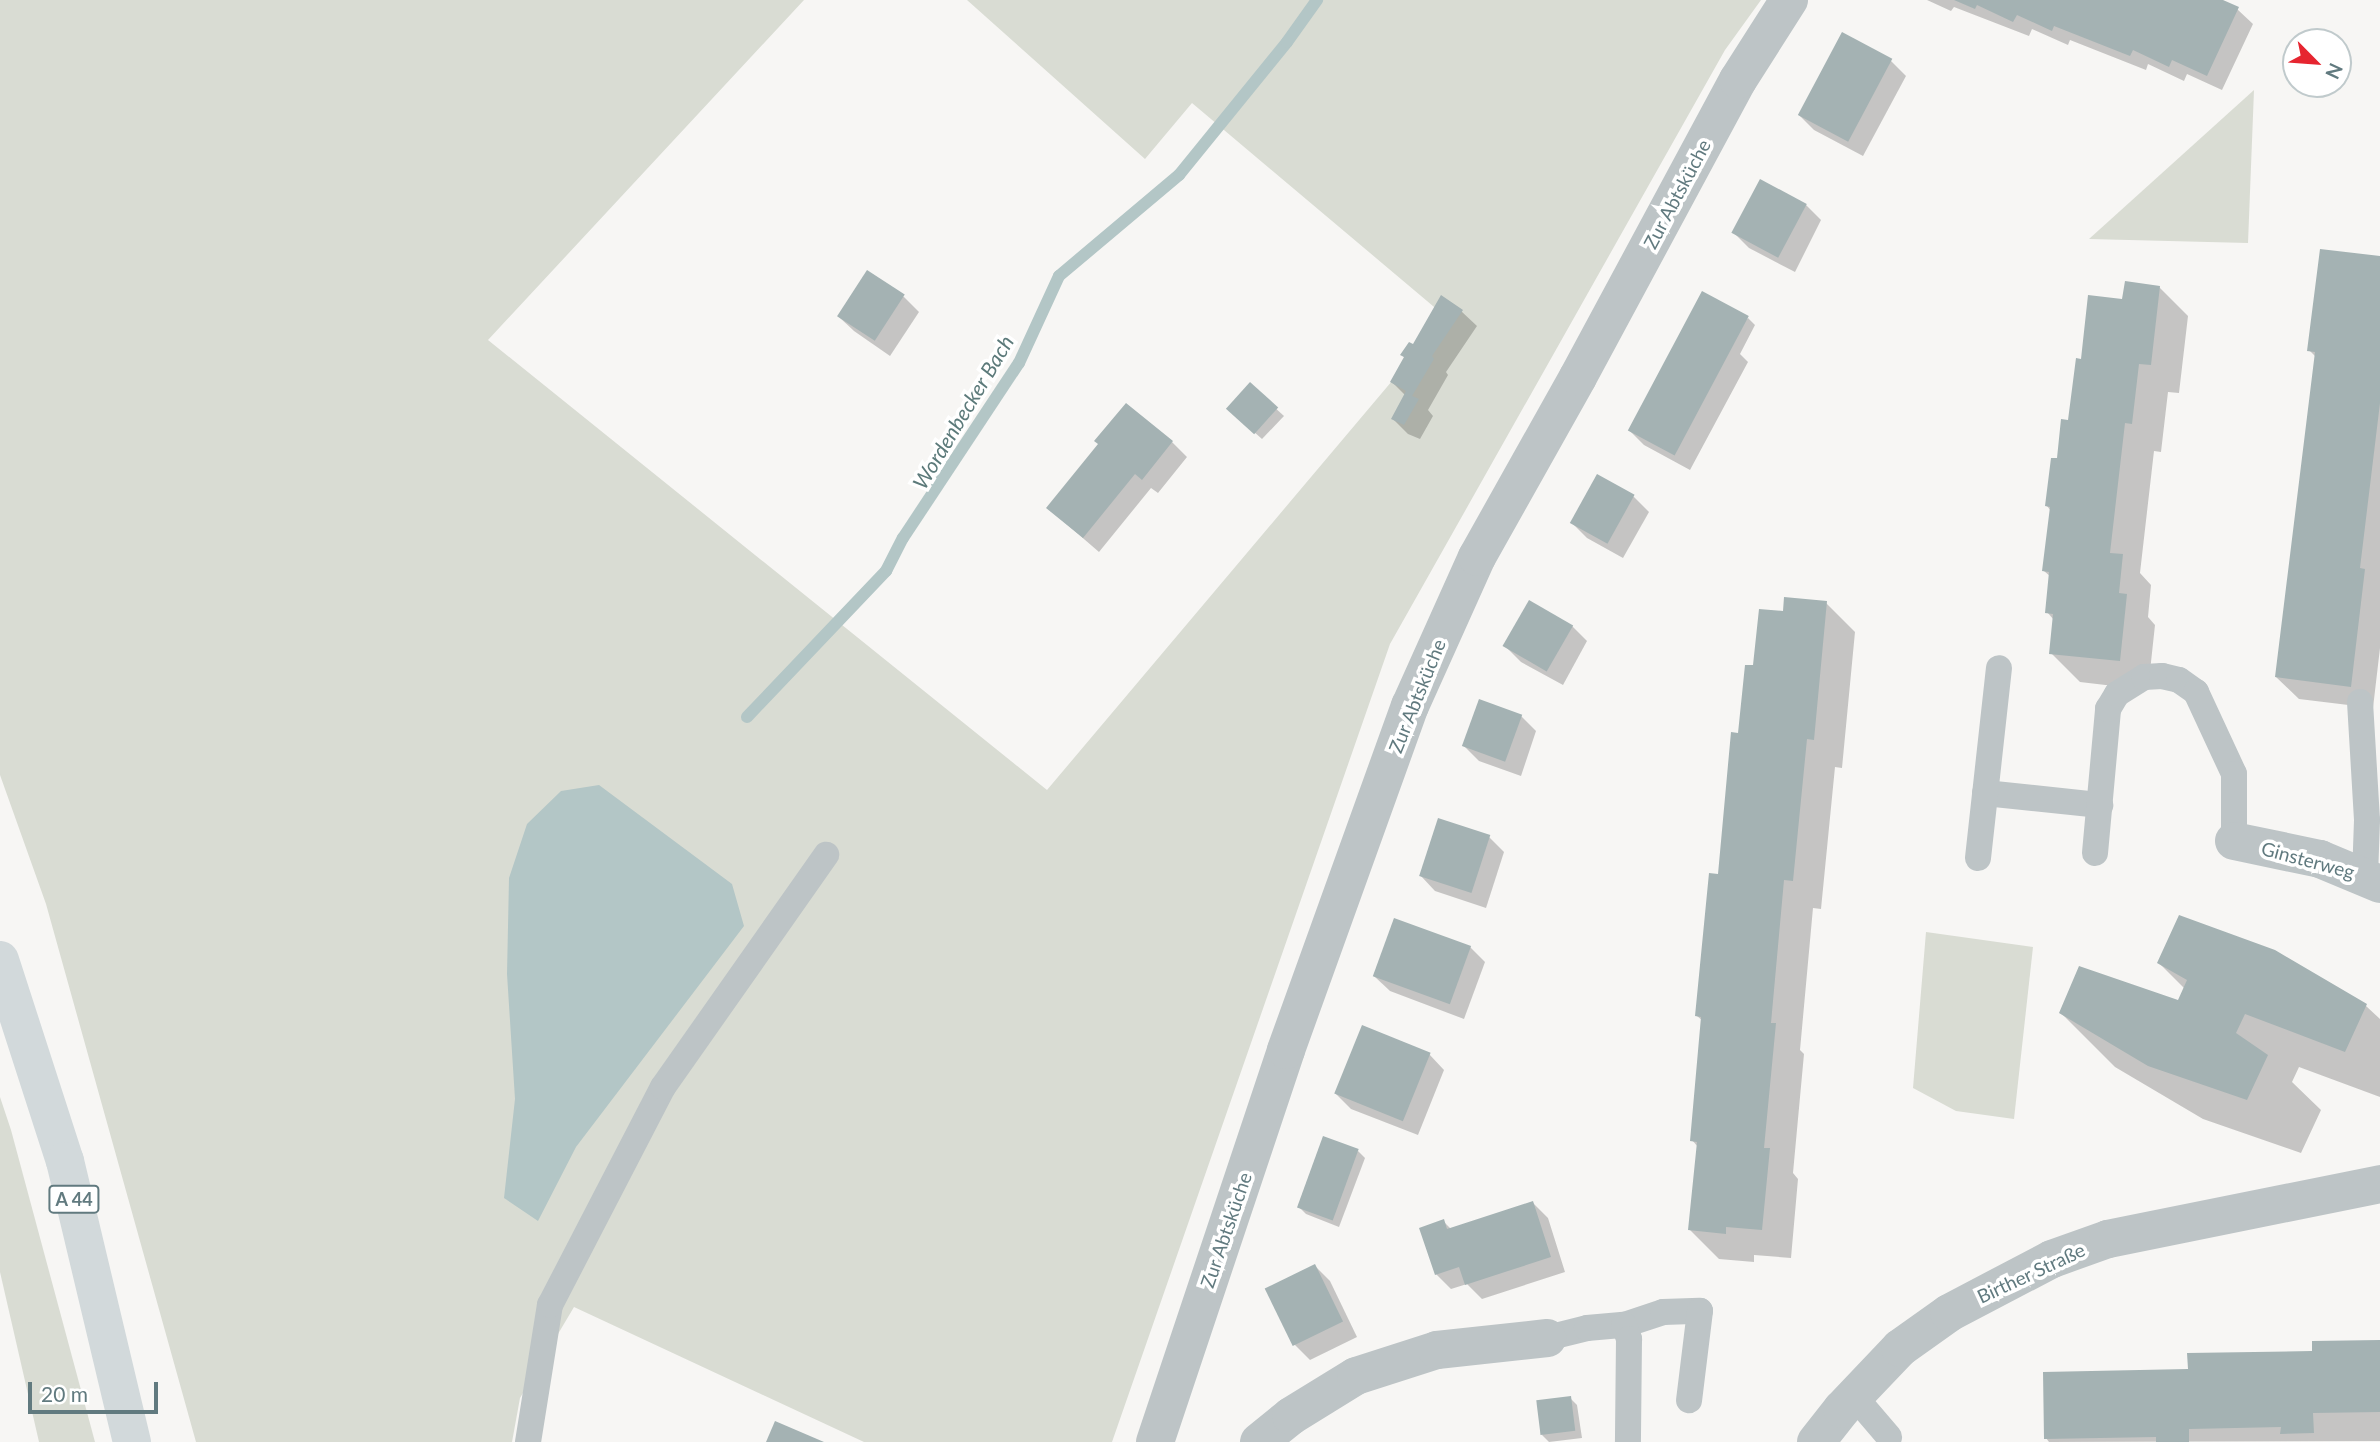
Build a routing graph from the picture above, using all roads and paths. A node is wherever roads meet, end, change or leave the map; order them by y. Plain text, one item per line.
1 (1789, 0) edge
2 (1999, 668) dead end
3 (2360, 702) dead end
4 (1985, 793) junction
5 (2100, 805) junction
6 (2234, 841) joint
7 (2095, 853) dead end
8 (827, 855) dead end
9 (1978, 858) dead end
10 (2373, 881) edge
11 (0, 960) edge
12 (2380, 1184) edge
13 (1624, 1325) junction
14 (1547, 1338) joint
15 (1854, 1396) junction
16 (1689, 1400) dead end
17 (1889, 1437) dead end
18 (132, 1442) edge
19 (528, 1442) edge
20 (1155, 1442) edge
21 (1259, 1442) edge
22 (1628, 1442) edge
23 (1816, 1442) edge

1 - 20 street, Zur Abtsküche
2 - 4 lane
3 - 10 lane
4 - 5 lane
4 - 9 lane
5 - 6 lane
5 - 7 lane
6 - 10 street, Ginsterweg
8 - 19 lane
11 - 18 highway, A 44
12 - 15 street, Birther Straße
13 - 14 lane
13 - 16 lane
13 - 22 lane
14 - 21 street
15 - 17 lane
15 - 23 street, Birther Straße

